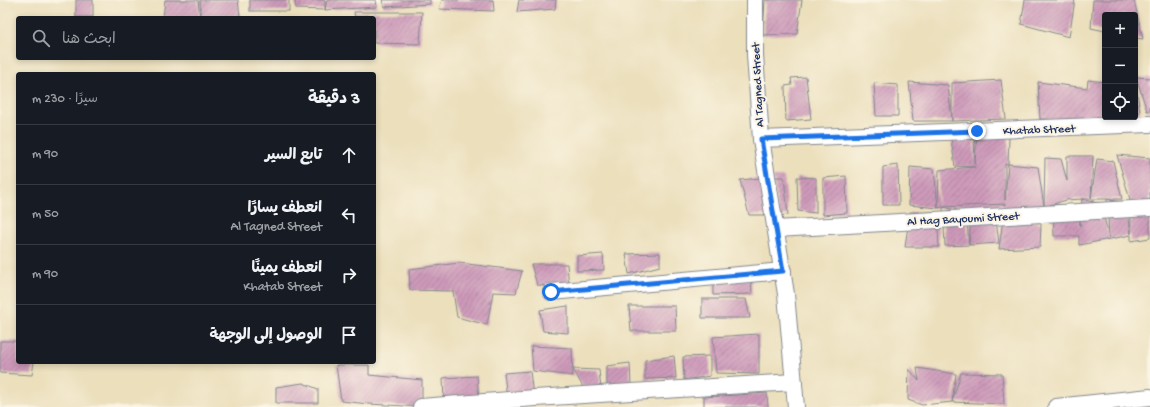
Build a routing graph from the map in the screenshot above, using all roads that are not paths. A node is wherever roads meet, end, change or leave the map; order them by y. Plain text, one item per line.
1 (755, 0) edge
2 (1150, 124) edge
3 (761, 139) junction
4 (1150, 208) edge
5 (776, 229) junction
6 (783, 271) junction
7 (551, 292) dead end
8 (794, 382) junction
9 (1150, 397) edge
10 (421, 407) edge
11 (796, 407) edge
12 (1056, 407) edge

1 - 3 street, Al Tagned Street
2 - 3 street, Khatab Street
3 - 5 street, Al Tagned Street
4 - 5 street, Al Hag Bayoumi Street
5 - 6 street, Al Tagned Street
6 - 7 street
6 - 8 street, Al Tagned Street
8 - 10 street
8 - 11 street, Al Tagned Street
9 - 12 street

